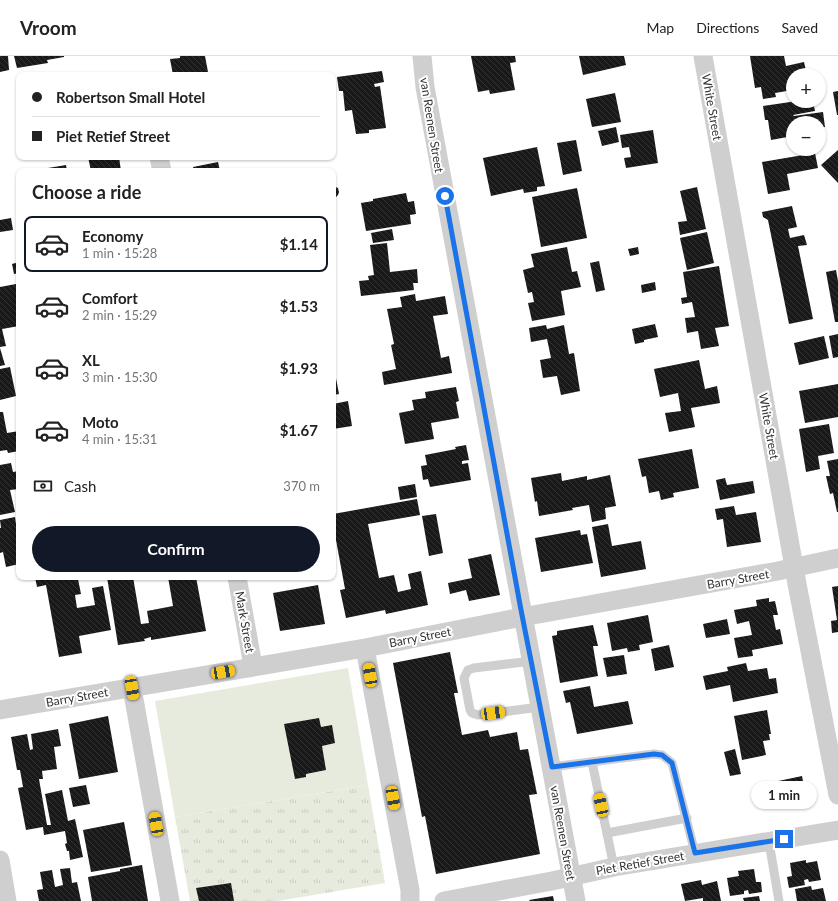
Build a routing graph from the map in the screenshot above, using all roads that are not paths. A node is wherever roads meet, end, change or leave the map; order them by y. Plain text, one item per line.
1 (422, 56) edge
2 (702, 56) edge
3 (838, 558) edge
4 (795, 567) junction
5 (238, 580) edge
6 (522, 617) junction
7 (365, 648) junction
8 (532, 661) junction
9 (253, 666) junction
10 (132, 688) junction
11 (540, 707) junction
12 (0, 710) edge
13 (592, 762) junction
14 (552, 767) junction
15 (838, 795) edge
16 (686, 818) junction
17 (838, 830) edge
18 (607, 833) junction
19 (769, 842) junction
20 (695, 853) junction
21 (0, 860) edge
22 (614, 867) junction
23 (570, 877) junction
24 (7, 901) edge
25 (170, 901) edge
26 (410, 901) edge
27 (444, 901) edge
28 (576, 901) edge
29 (779, 901) edge

1 - 6 street, van Reenen Street
2 - 4 street, White Street
3 - 4 street, Barry Street
4 - 6 street, Barry Street
4 - 15 street, White Street
5 - 9 street, Mark Street
6 - 7 street, Barry Street
6 - 8 street, van Reenen Street
7 - 9 street, Barry Street
7 - 26 street
8 - 11 street, van Reenen Street
8 - 11 lane
9 - 10 street, Barry Street
10 - 12 street, Barry Street
10 - 25 street
11 - 14 street, van Reenen Street
13 - 14 lane
13 - 16 lane
13 - 18 lane
14 - 23 street, van Reenen Street
16 - 18 lane
16 - 20 lane
17 - 19 street, Piet Retief Street
18 - 22 lane
19 - 20 street, Piet Retief Street
19 - 29 lane
20 - 22 street, Piet Retief Street
21 - 24 street
22 - 23 street, Piet Retief Street
23 - 27 street, Piet Retief Street
23 - 28 street, van Reenen Street

